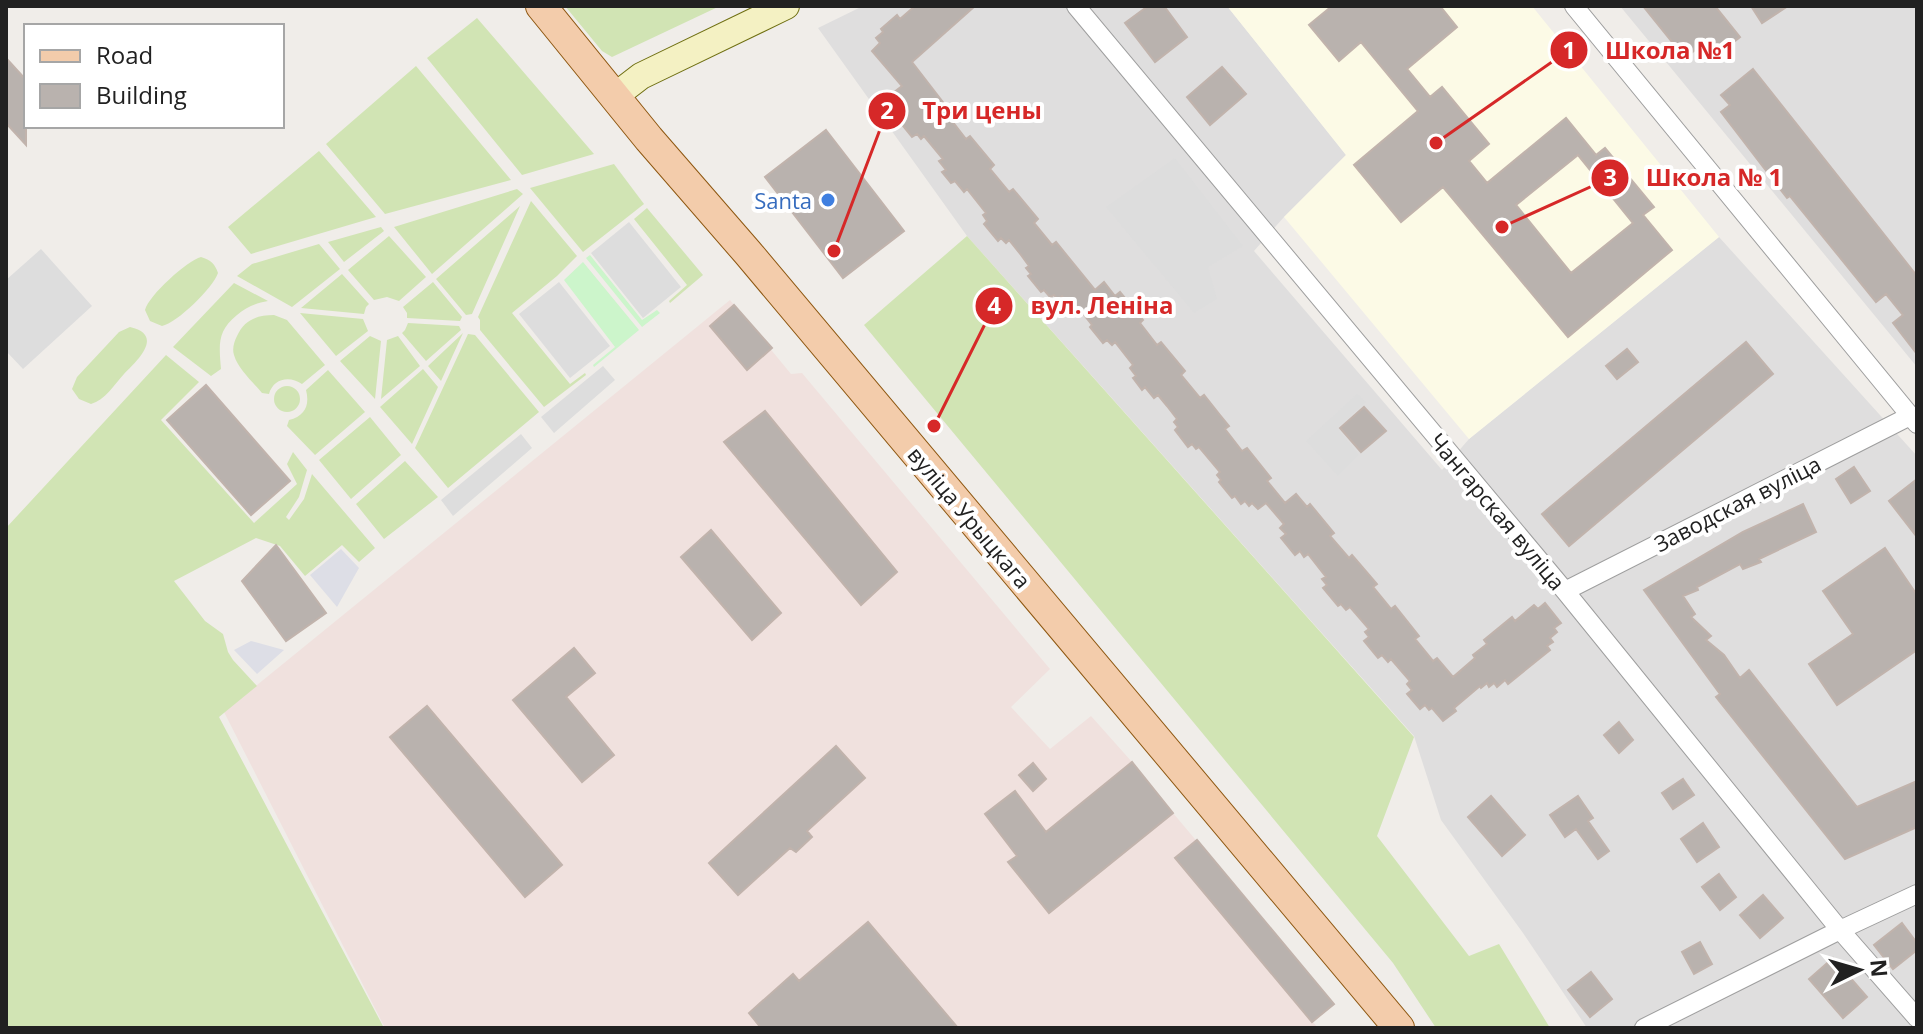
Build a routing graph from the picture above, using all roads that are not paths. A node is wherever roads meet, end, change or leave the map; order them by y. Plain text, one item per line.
1 (541, 6) edge
2 (786, 6) edge
3 (1076, 6) edge
4 (1574, 6) edge
5 (615, 96) junction
6 (1914, 420) edge
7 (1565, 591) junction
8 (1917, 894) edge
9 (1840, 930) junction
10 (1917, 1018) edge
11 (1399, 1028) edge
12 (1644, 1028) edge

1 - 5 main road, вуліца Урыцкага
2 - 5 main road
3 - 7 street, Чангарская вуліца
4 - 6 street
5 - 11 main road, вуліца Урыцкага
6 - 7 street, Заводская вуліца
7 - 9 street, Чангарская вуліца
8 - 9 street
9 - 10 street, Чангарская вуліца
9 - 12 street

